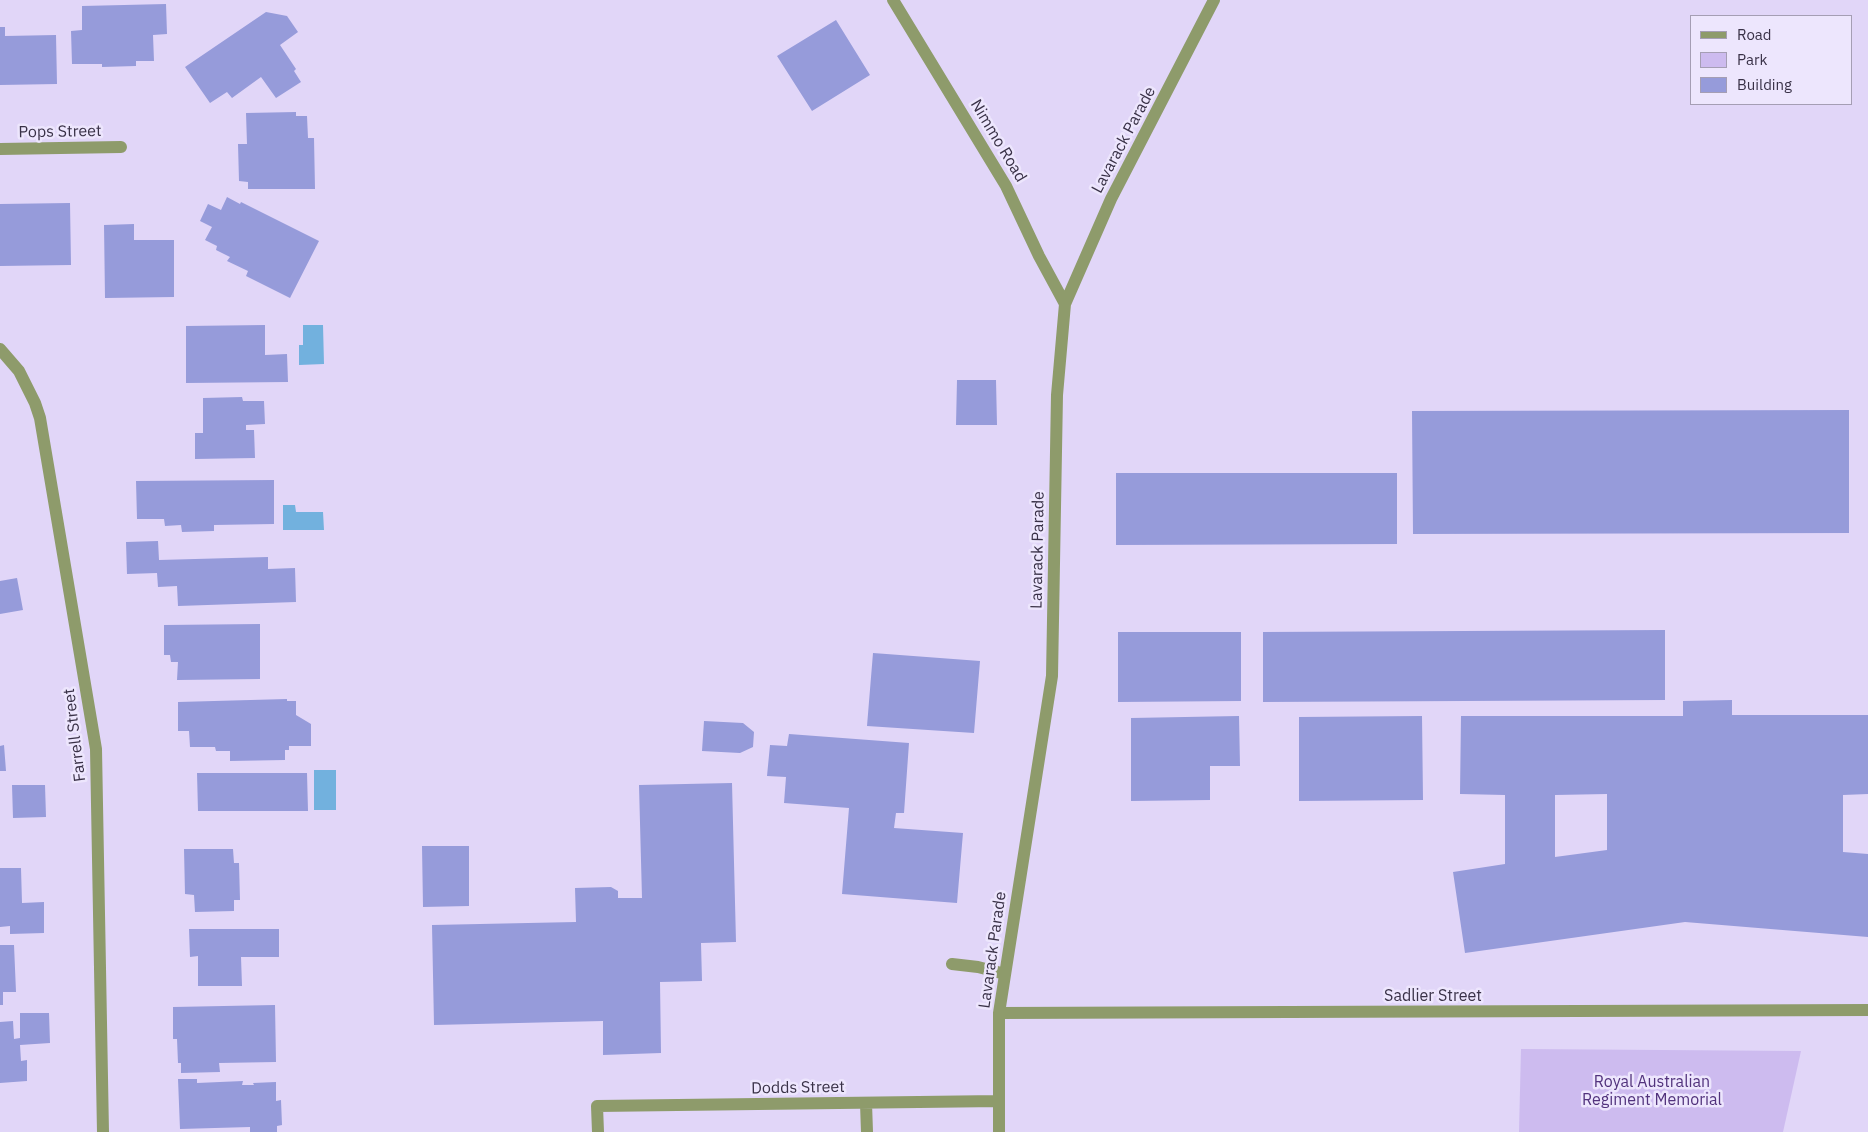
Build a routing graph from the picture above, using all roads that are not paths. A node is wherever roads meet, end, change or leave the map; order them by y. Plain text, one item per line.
1 (894, 0) edge
2 (1214, 0) edge
3 (121, 147) dead end
4 (0, 149) edge
5 (1065, 304) junction
6 (0, 349) edge
7 (952, 964) dead end
8 (1005, 974) junction
9 (1868, 1010) edge
10 (999, 1013) junction
11 (999, 1101) junction
12 (866, 1103) junction
13 (103, 1132) edge
14 (598, 1132) edge
15 (867, 1132) edge
16 (1000, 1132) edge

1 - 5 street, Nimmo Road
2 - 5 street, Lavarack Parade
3 - 4 street, Pops Street
5 - 8 street, Lavarack Parade
6 - 13 street, Farrell Street
7 - 8 street
8 - 10 street, Lavarack Parade
9 - 10 street, Sadlier Street
10 - 11 street, Lavarack Parade
11 - 12 street, Dodds Street
11 - 16 street, Lavarack Parade
12 - 14 street, Dodds Street
12 - 15 street

